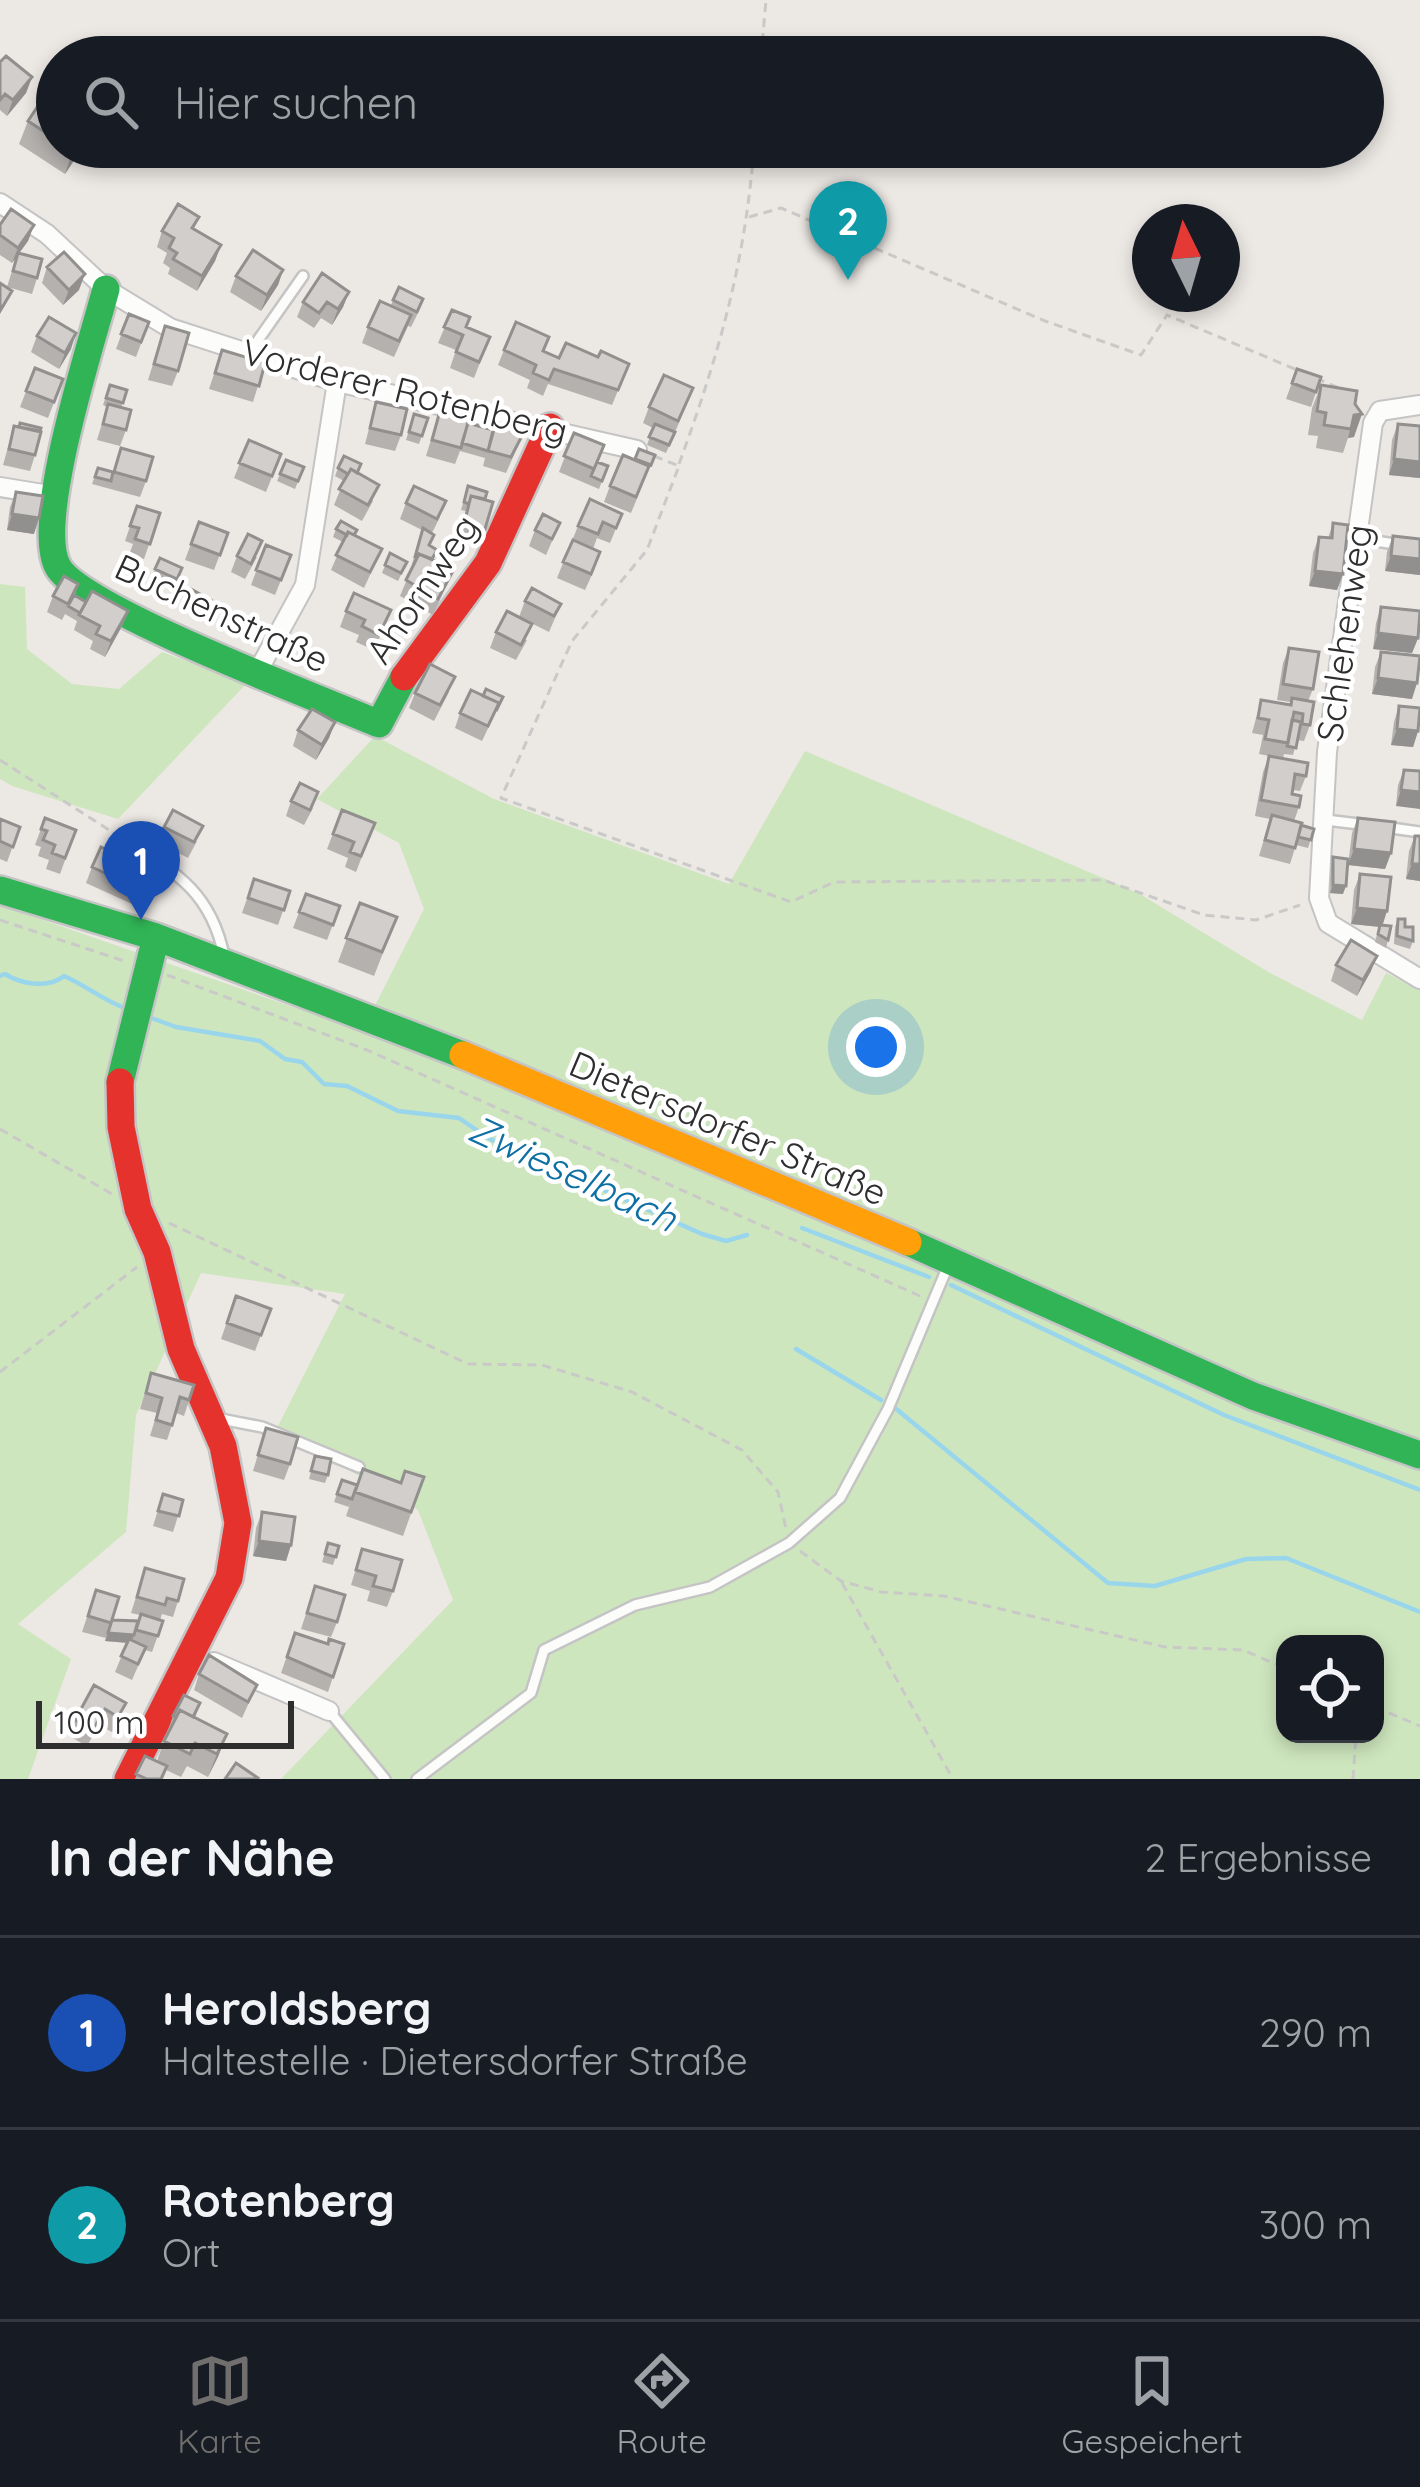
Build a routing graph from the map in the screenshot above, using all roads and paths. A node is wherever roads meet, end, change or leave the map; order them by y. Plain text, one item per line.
1 (766, 0) edge
2 (763, 36) edge
3 (752, 168) edge
4 (0, 203) edge
5 (748, 217) junction
6 (303, 276) dead end
7 (106, 289) junction
8 (249, 353) junction
9 (338, 382) junction
10 (1348, 392) edge
11 (1420, 405) edge
12 (550, 427) junction
13 (637, 450) joint
14 (679, 466) junction
15 (0, 487) edge
16 (55, 496) junction
17 (1357, 538) junction
18 (1420, 548) edge
19 (259, 669) junction
20 (379, 724) joint
21 (0, 760) edge
22 (1326, 820) junction
23 (1420, 832) edge
24 (120, 838) joint
25 (0, 890) edge
26 (1319, 898) junction
27 (0, 920) edge
28 (156, 937) junction
29 (225, 962) junction
30 (146, 968) junction
31 (1420, 979) edge
32 (0, 1129) edge
33 (138, 1209) junction
34 (157, 1252) junction
35 (951, 1260) junction
36 (932, 1301) junction
37 (0, 1372) edge
38 (211, 1418) junction
39 (1420, 1455) edge
40 (359, 1467) edge
41 (789, 1543) junction
42 (841, 1581) junction
43 (193, 1652) junction
44 (1276, 1664) edge
45 (329, 1711) joint
46 (1384, 1711) edge
47 (1420, 1726) edge
48 (1355, 1743) edge
49 (128, 1779) edge
50 (385, 1779) edge
51 (417, 1779) edge
52 (953, 1779) edge
53 (1353, 1779) edge

1 - 2 path
3 - 5 path
4 - 7 street, Vorderer Rotenberg
5 - 10 path
5 - 14 path
6 - 8 lane
7 - 8 street, Vorderer Rotenberg
7 - 16 street
8 - 9 street, Vorderer Rotenberg
9 - 12 street, Vorderer Rotenberg
9 - 19 street
11 - 17 street, Schlehenweg
12 - 13 street, Vorderer Rotenberg
12 - 20 street, Ahornweg
13 - 14 path
14 - 26 path
15 - 16 street
16 - 19 street, Buchenstraße
17 - 18 lane
17 - 22 street, Schlehenweg
19 - 20 street, Buchenstraße
21 - 24 path
22 - 23 lane
22 - 26 street, Schlehenweg
24 - 29 lane
25 - 28 street, Dietersdorfer Straße
26 - 31 street
27 - 30 path
28 - 29 street, Dietersdorfer Straße
28 - 30 street
29 - 35 street, Dietersdorfer Straße
30 - 33 street
30 - 36 path
32 - 33 path
33 - 34 street
33 - 41 path
34 - 37 path
34 - 38 street
35 - 36 lane
35 - 39 street, Dietersdorfer Straße
36 - 41 lane
38 - 40 lane
38 - 43 street
41 - 42 path
41 - 51 lane
42 - 44 path
42 - 52 path
43 - 45 street
43 - 49 street
45 - 50 lane
46 - 47 path
48 - 53 path

